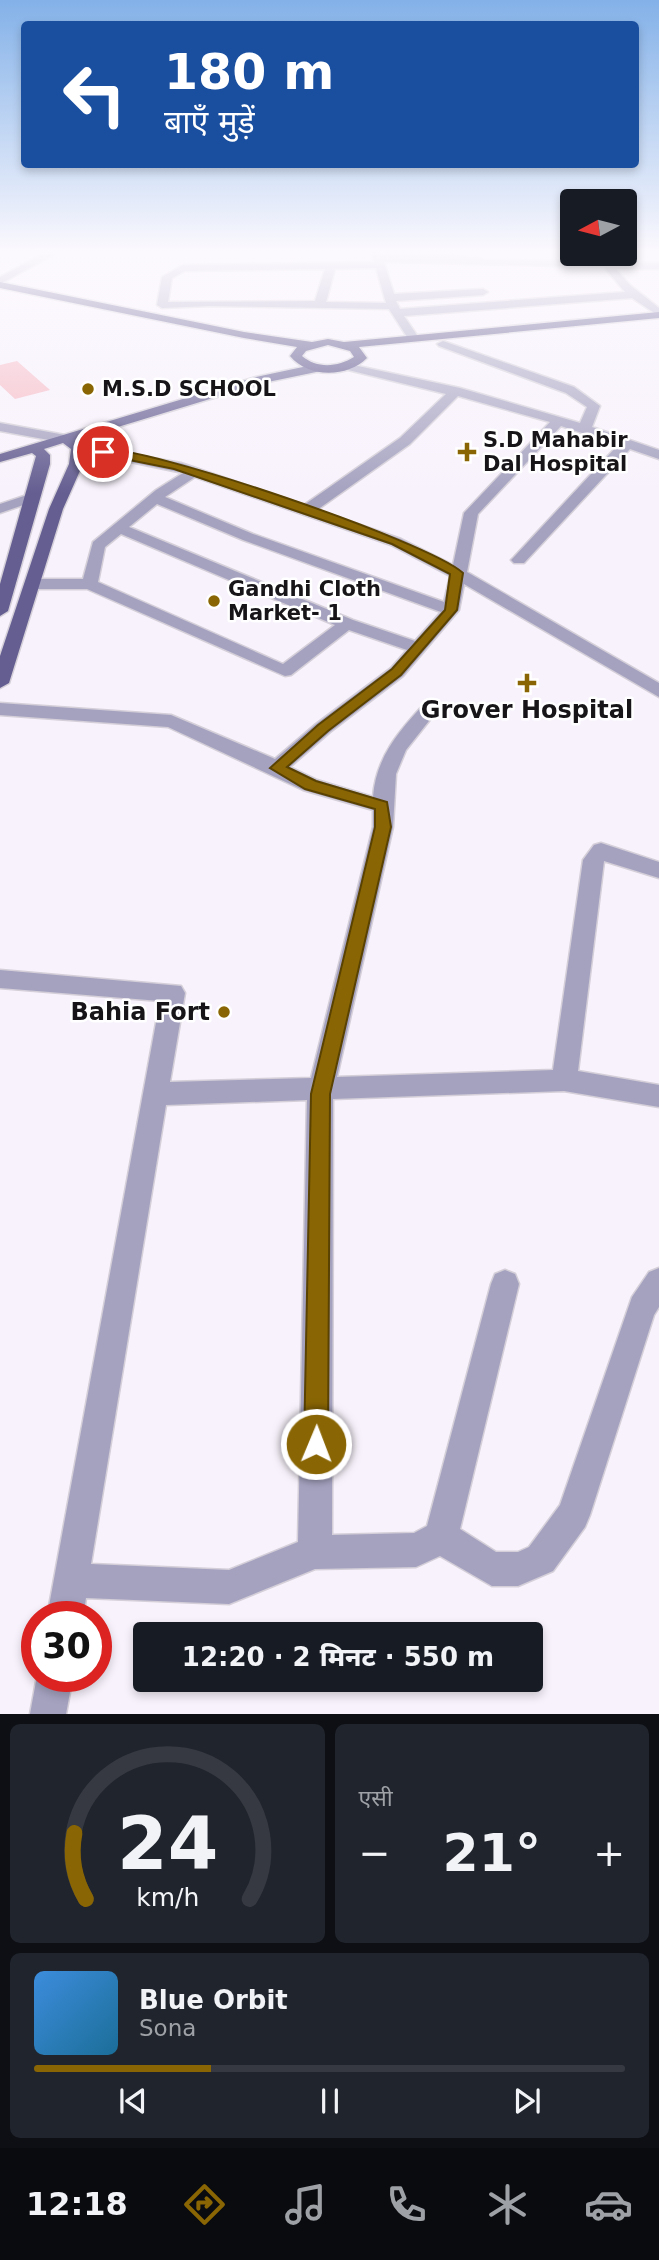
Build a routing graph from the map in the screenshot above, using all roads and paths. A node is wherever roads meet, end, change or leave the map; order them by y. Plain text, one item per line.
1 (197, 334) edge
2 (239, 334) edge
3 (410, 334) edge
4 (453, 334) edge
5 (546, 334) edge
6 (412, 338) junction
7 (443, 344) junction
8 (309, 345) junction
9 (347, 345) junction
10 (361, 358) junction
11 (298, 359) junction
12 (348, 366) junction
13 (317, 368) junction
14 (456, 391) junction
15 (559, 420) junction
16 (0, 427) edge
17 (585, 427) junction
18 (0, 433) edge
19 (36, 441) junction
20 (16, 442) junction
21 (72, 443) junction
22 (626, 443) junction
23 (0, 446) edge
24 (659, 455) edge
25 (0, 458) edge
26 (194, 472) junction
27 (33, 497) junction
28 (158, 499) junction
29 (0, 509) edge
30 (306, 511) junction
31 (117, 527) junction
32 (519, 560) dead end
33 (457, 573) junction
34 (33, 584) junction
35 (90, 584) junction
36 (451, 610) junction
37 (0, 611) edge
38 (347, 624) junction
39 (418, 648) junction
40 (0, 683) edge
41 (659, 691) edge
42 (431, 707) dead end
43 (0, 709) edge
44 (277, 768) junction
45 (382, 806) junction
46 (659, 870) edge
47 (0, 979) edge
48 (564, 1080) junction
49 (322, 1088) junction
50 (156, 1094) junction
51 (659, 1096) edge
52 (505, 1284) dead end
53 (653, 1302) edge
54 (442, 1537) junction
55 (315, 1552) junction
56 (72, 1580) junction
57 (68, 1601) edge
58 (52, 1692) edge
59 (48, 1714) edge

1 - 11 highway
2 - 8 highway
3 - 6 street
4 - 6 highway
5 - 7 highway
6 - 9 highway
7 - 10 highway
7 - 17 street
8 - 9 highway
8 - 11 highway
9 - 10 highway
10 - 12 highway
11 - 13 highway
11 - 19 main road
12 - 13 highway
12 - 14 street
13 - 21 main road
14 - 15 street
14 - 30 street
15 - 17 street
15 - 33 street
16 - 19 street
17 - 22 street
18 - 20 street
19 - 20 street
19 - 21 main road
19 - 25 main road
19 - 27 main road
20 - 23 main road
21 - 26 street
21 - 34 main road
22 - 24 street
22 - 32 street
26 - 28 street
26 - 30 street
27 - 29 street
27 - 37 main road
28 - 31 street
28 - 36 street
30 - 33 street
31 - 35 street
31 - 38 street
33 - 36 street
33 - 41 street
34 - 35 street
34 - 40 main road
35 - 38 street
36 - 39 street
38 - 39 street
39 - 44 street
42 - 45 street
43 - 44 street
44 - 45 street
45 - 49 street
46 - 48 street
47 - 50 street
48 - 49 street
48 - 51 street
49 - 50 street
49 - 55 street
50 - 56 street
52 - 54 street
53 - 54 street
54 - 55 street
55 - 56 street
56 - 57 street
58 - 59 street

